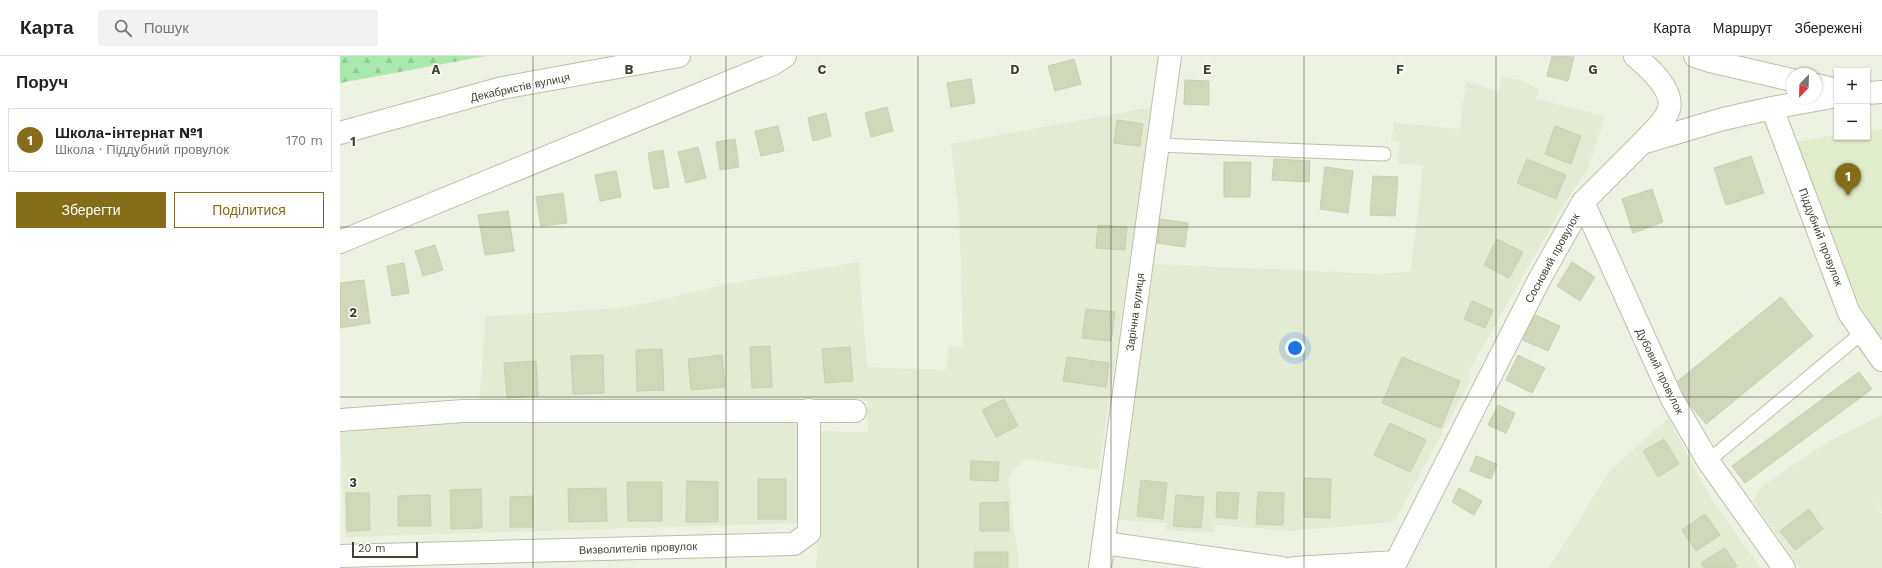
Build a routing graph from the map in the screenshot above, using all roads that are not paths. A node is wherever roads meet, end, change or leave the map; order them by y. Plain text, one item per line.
1 (679, 56) edge
2 (785, 56) edge
3 (1170, 56) edge
4 (1635, 56) edge
5 (1695, 56) edge
6 (1786, 79) edge
7 (1822, 86) edge
8 (1834, 89) edge
9 (1882, 92) edge
10 (1870, 93) edge
11 (1834, 97) edge
12 (1772, 108) junction
13 (340, 133) edge
14 (1642, 143) junction
15 (1157, 146) junction
16 (1384, 154) dead end
17 (1583, 202) junction
18 (340, 242) edge
19 (1863, 332) junction
20 (1882, 360) edge
21 (808, 410) junction
22 (855, 411) dead end
23 (340, 420) edge
24 (1708, 461) junction
25 (1104, 543) junction
26 (340, 556) edge
27 (1395, 565) edge
28 (1100, 568) edge
29 (1282, 568) edge
30 (1294, 568) edge
31 (1784, 568) edge

1 - 13 street, Декабристів вулиця
2 - 18 street
3 - 15 street, Зарічна вулиця
4 - 14 street
5 - 6 street
7 - 8 street
9 - 10 street
11 - 12 street, Сосновий провулок
12 - 14 street, Сосновий провулок
12 - 19 street, Піддубний провулок
14 - 17 street, Сосновий провулок
15 - 16 lane
15 - 25 street, Зарічна вулиця
17 - 24 street, Дубовий провулок
17 - 27 street, Сосновий провулок
19 - 20 street, Піддубний провулок
19 - 24 lane
21 - 22 street
21 - 23 street
21 - 26 street, Визволителів провулок
24 - 31 street, Дубовий провулок
25 - 28 street, Зарічна вулиця
25 - 29 street
27 - 30 street

